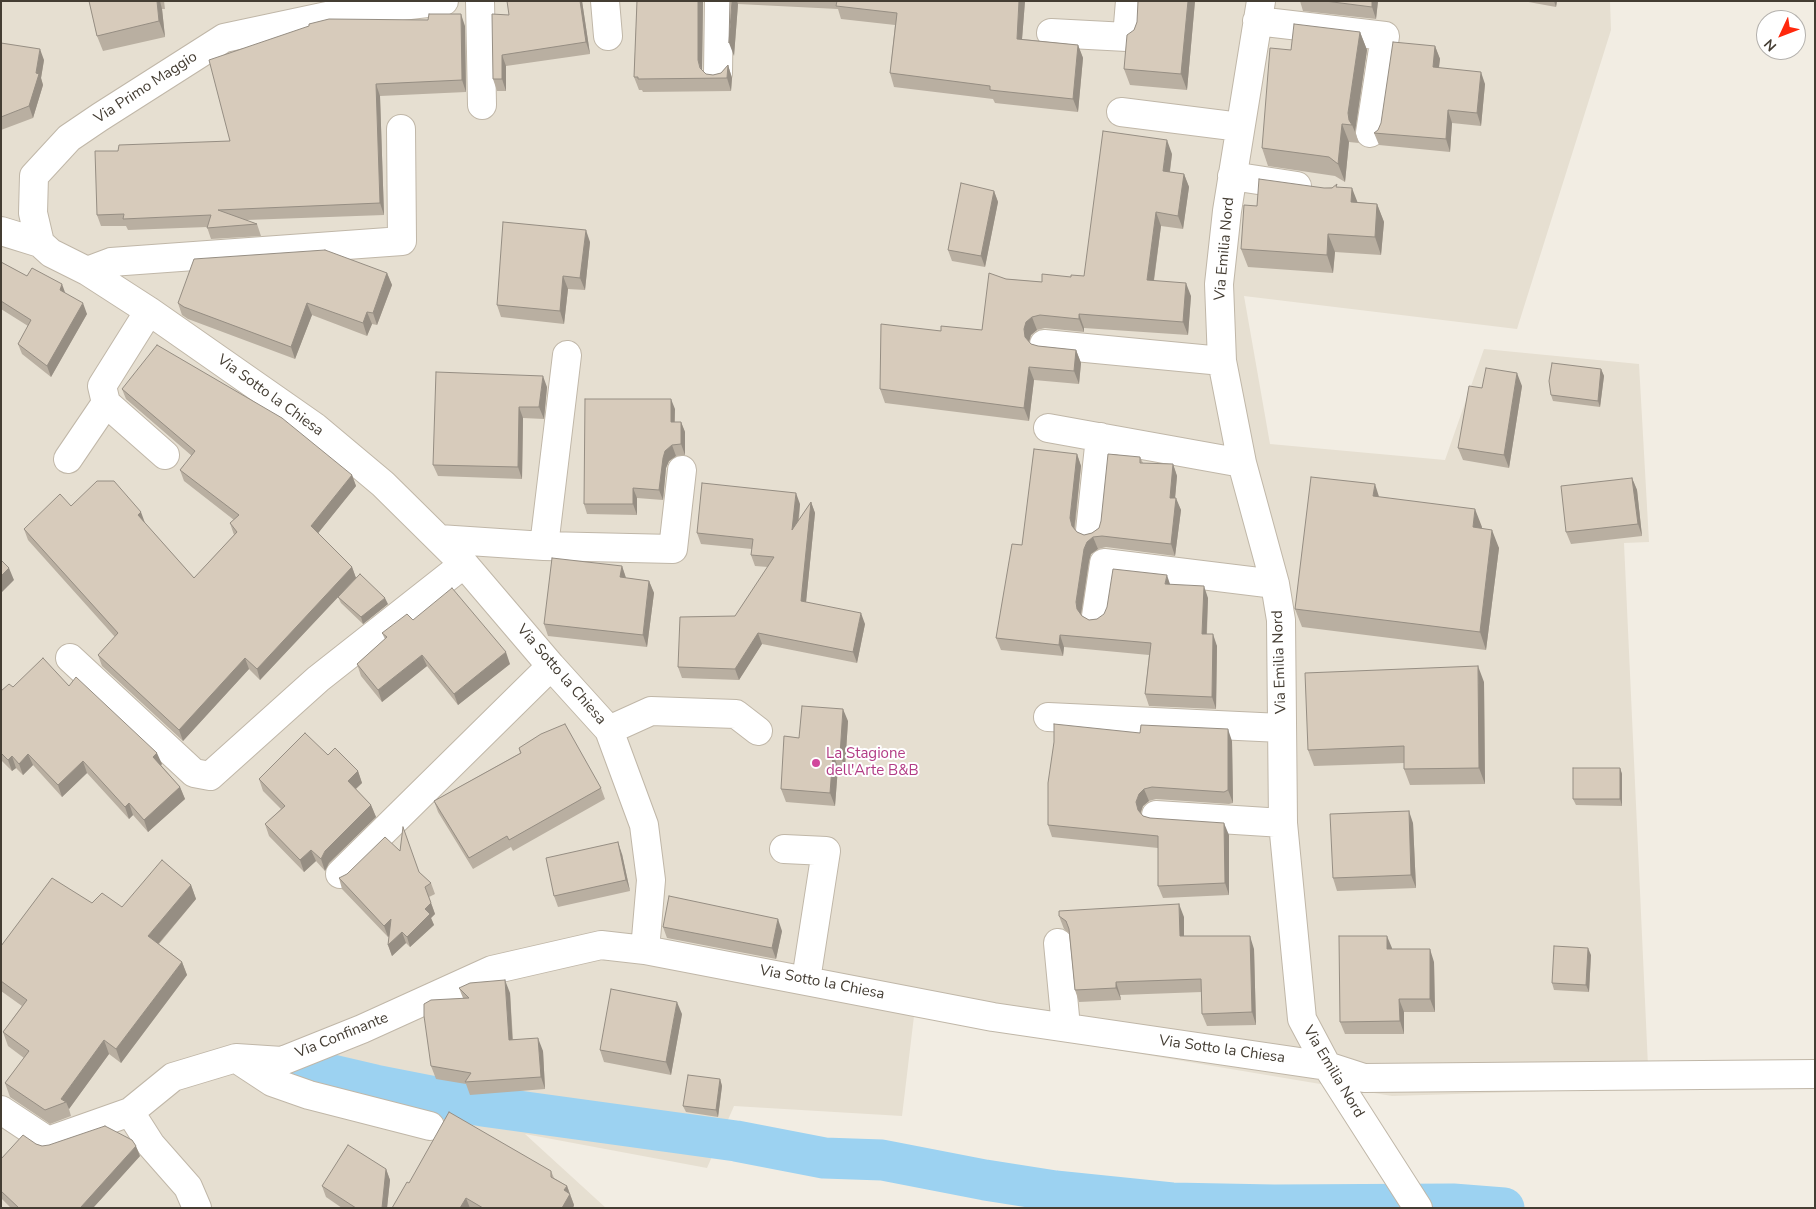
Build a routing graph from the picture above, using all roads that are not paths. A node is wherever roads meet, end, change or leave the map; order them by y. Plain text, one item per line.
1 (444, 1) edge
2 (480, 1) edge
3 (605, 1) edge
4 (719, 1) edge
5 (1130, 1) edge
6 (341, 7) edge
7 (1259, 11) edge
8 (1051, 33) dead end
9 (608, 36) dead end
10 (718, 72) edge
11 (482, 105) dead end
12 (1121, 112) dead end
13 (1240, 127) junction
14 (401, 129) dead end
15 (1370, 133) dead end
16 (1232, 176) junction
17 (1324, 190) edge
18 (1, 231) edge
19 (40, 243) junction
20 (87, 271) junction
21 (149, 311) junction
22 (1044, 344) dead end
23 (567, 354) dead end
24 (1222, 360) junction
25 (106, 403) junction
26 (1048, 428) dead end
27 (1100, 436) junction
28 (165, 455) dead end
29 (68, 458) dead end
30 (1242, 463) junction
31 (682, 470) dead end
32 (1090, 531) edge
33 (439, 539) junction
34 (544, 546) junction
35 (464, 564) junction
36 (1275, 584) junction
37 (1096, 616) dead end
38 (70, 658) dead end
39 (552, 666) junction
40 (1048, 717) dead end
41 (1281, 728) junction
42 (609, 730) junction
43 (758, 731) dead end
44 (1156, 815) dead end
45 (1283, 824) junction
46 (784, 849) dead end
47 (340, 874) dead end
48 (1058, 943) dead end
49 (645, 950) junction
50 (806, 980) junction
51 (1066, 1027) junction
52 (236, 1058) junction
53 (1328, 1066) junction
54 (1815, 1074) edge
55 (1, 1094) edge
56 (1, 1099) edge
57 (1, 1110) edge
58 (130, 1112) junction
59 (430, 1126) dead end
60 (197, 1208) edge
61 (1418, 1208) edge

1 - 6 street, Via Primo Maggio
2 - 11 street
3 - 9 street
4 - 10 street
5 - 8 street
6 - 19 street, Via Primo Maggio
7 - 13 street, Via Emilia Nord
7 - 15 street
12 - 13 street
13 - 16 street, Via Emilia Nord
14 - 20 street
16 - 17 street
16 - 24 street, Via Emilia Nord
18 - 19 street, Via Sotto la Chiesa
19 - 20 street, Via Sotto la Chiesa
20 - 21 street, Via Sotto la Chiesa
21 - 25 street
21 - 33 street, Via Sotto la Chiesa
22 - 24 street
23 - 34 street
24 - 30 street, Via Emilia Nord
25 - 28 street
25 - 29 street
26 - 27 street
27 - 30 street
27 - 32 street
30 - 36 street, Via Emilia Nord
31 - 34 street
33 - 34 street
33 - 35 street, Via Sotto la Chiesa
35 - 38 street
35 - 39 street, Via Sotto la Chiesa
36 - 37 street
36 - 41 street, Via Emilia Nord
39 - 42 street, Via Sotto la Chiesa
39 - 47 street
40 - 41 street
41 - 45 street, Via Emilia Nord
42 - 43 street
42 - 49 street, Via Sotto la Chiesa
44 - 45 street
45 - 53 street, Via Emilia Nord
46 - 50 street
48 - 51 street
49 - 50 street, Via Sotto la Chiesa
49 - 52 street, Via Confinante
50 - 51 street, Via Sotto la Chiesa
51 - 53 street, Via Sotto la Chiesa
52 - 58 street, Via Confinante
52 - 59 street
53 - 54 street, Via Sotto la Chiesa
53 - 61 street, Via Emilia Nord
55 - 56 street
57 - 58 street, Via Confinante
58 - 60 street

